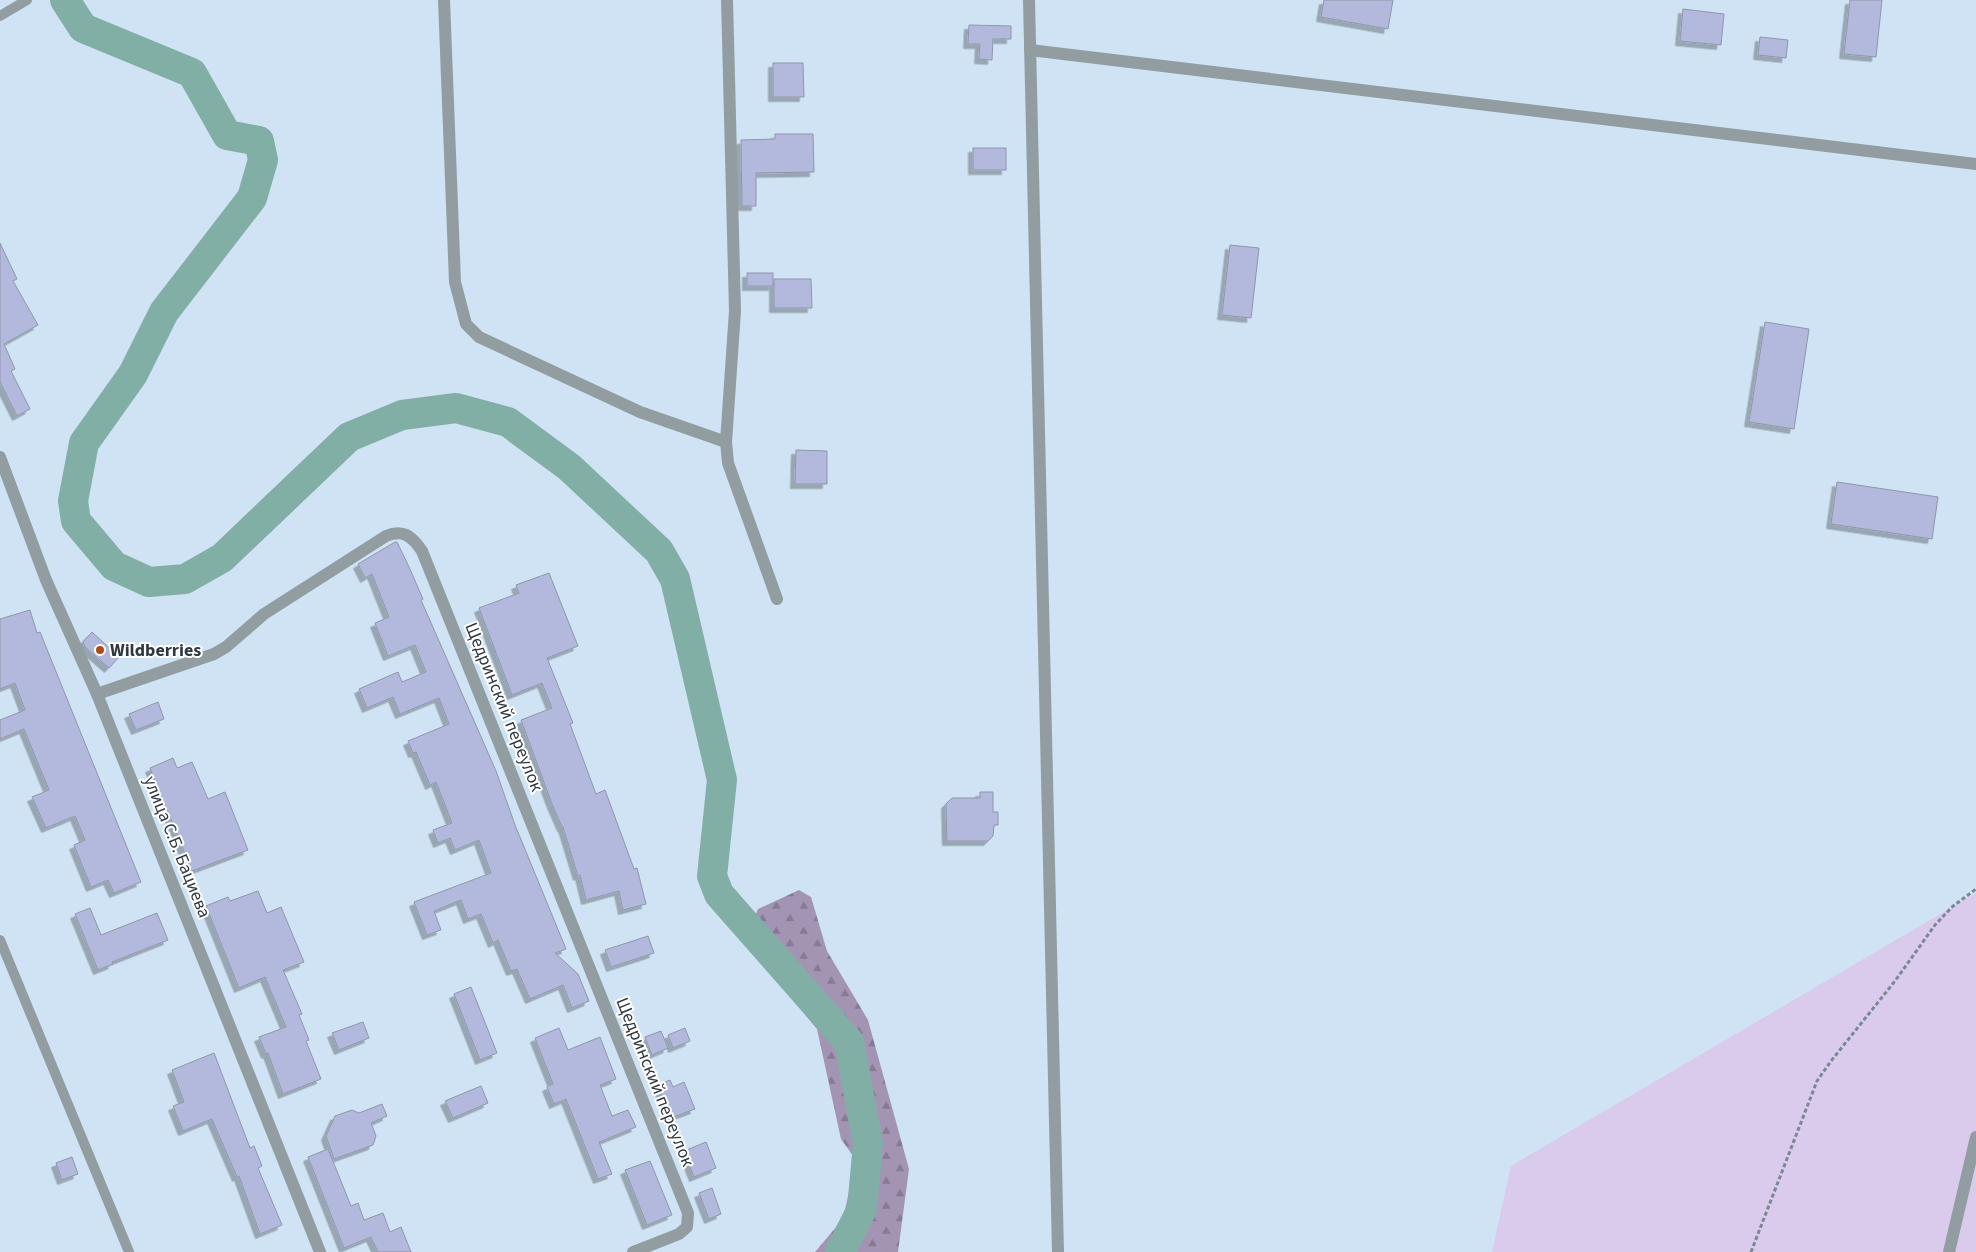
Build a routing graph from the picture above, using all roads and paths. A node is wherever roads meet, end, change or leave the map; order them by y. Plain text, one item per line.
1 (27, 0) edge
2 (444, 0) edge
3 (727, 0) edge
4 (1029, 0) edge
5 (0, 16) edge
6 (1030, 50) junction
7 (1976, 164) edge
8 (726, 442) junction
9 (0, 456) edge
10 (777, 599) dead end
11 (97, 694) junction
12 (1976, 889) edge
13 (0, 940) edge
14 (1976, 1137) edge
15 (129, 1252) edge
16 (320, 1252) edge
17 (633, 1252) edge
18 (1058, 1252) edge
19 (1751, 1252) edge
20 (1949, 1252) edge

1 - 5 lane
2 - 8 street
3 - 8 street
4 - 6 street
6 - 7 street
6 - 18 street
8 - 10 street
9 - 11 street, улица С.Б. Бациева
11 - 16 street, улица С.Б. Бациева
11 - 17 street, Щедринский переулок
12 - 19 path
13 - 15 lane
14 - 20 street

